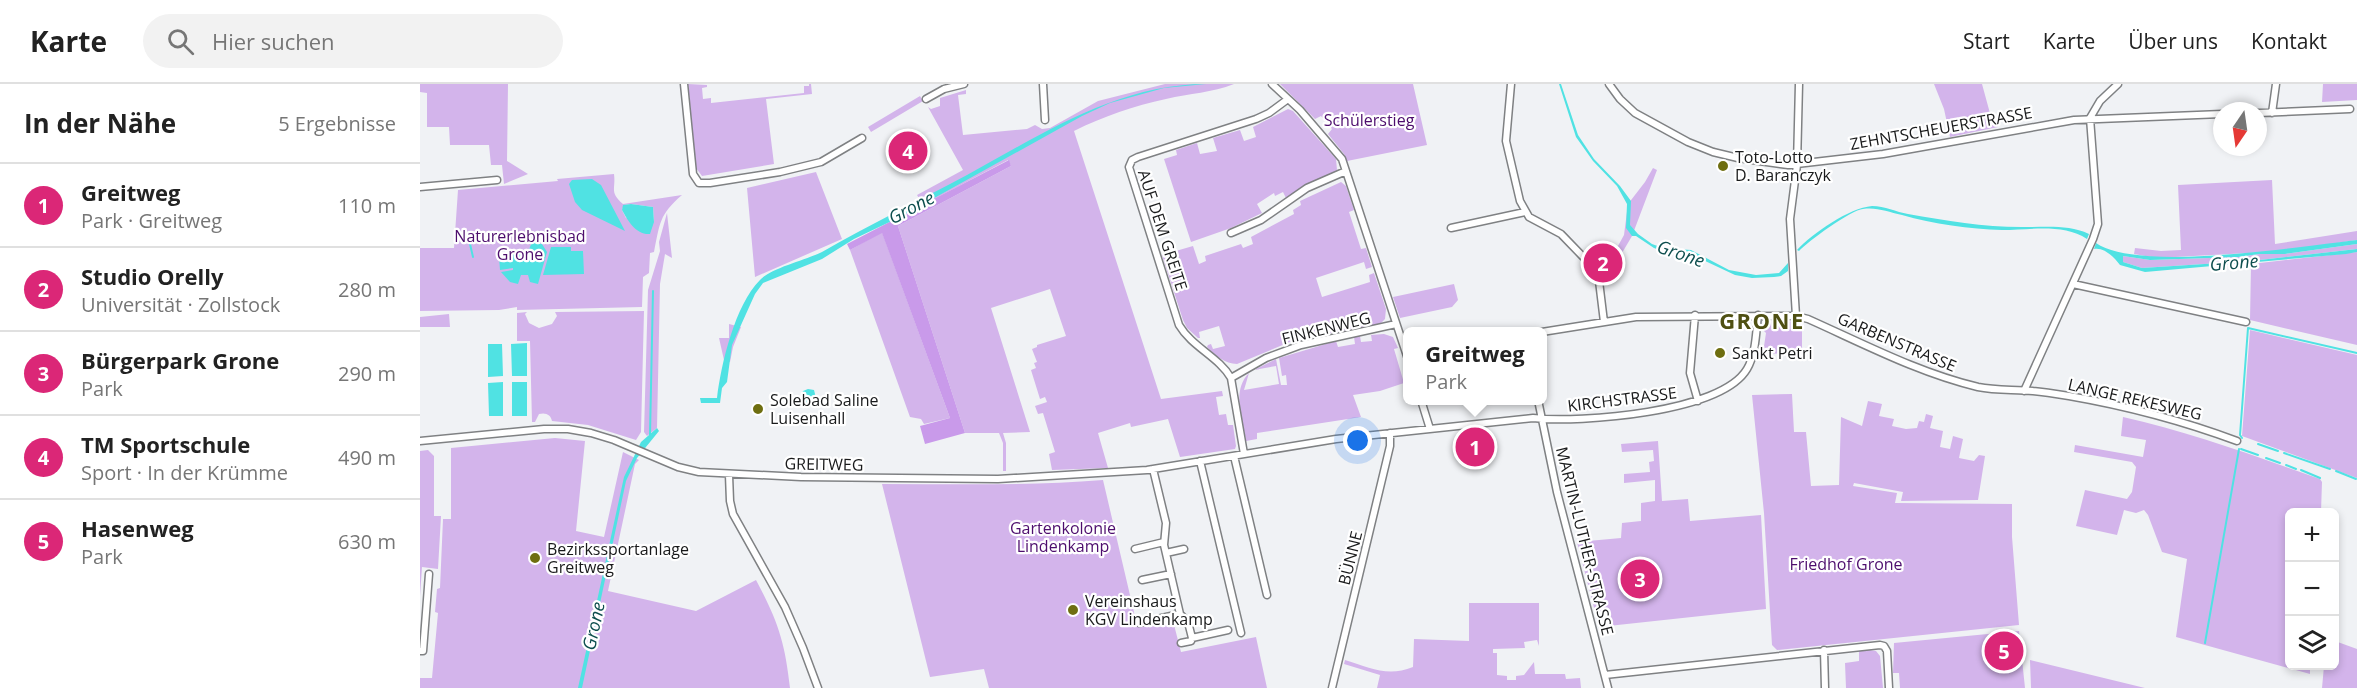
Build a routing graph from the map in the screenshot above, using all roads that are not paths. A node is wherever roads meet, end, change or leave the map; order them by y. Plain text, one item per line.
1 (684, 84) edge
2 (964, 84) edge
3 (1043, 84) edge
4 (1272, 84) edge
5 (1511, 84) edge
6 (1609, 84) edge
7 (1799, 84) edge
8 (2118, 84) edge
9 (2276, 84) edge
10 (926, 99) dead end
11 (1288, 99) junction
12 (2350, 109) dead end
13 (2267, 113) edge
14 (2272, 113) junction
15 (2213, 114) edge
16 (2091, 118) junction
17 (1045, 120) dead end
18 (862, 138) dead end
19 (1797, 165) junction
20 (1346, 171) junction
21 (497, 180) dead end
22 (420, 187) edge
23 (1525, 212) junction
24 (1450, 228) dead end
25 (1231, 233) dead end
26 (2073, 284) junction
27 (1695, 315) junction
28 (1758, 315) junction
29 (1796, 316) junction
30 (1604, 322) junction
31 (2246, 322) dead end
32 (1396, 324) junction
33 (1547, 331) edge
34 (1403, 346) edge
35 (1231, 378) junction
36 (2024, 391) junction
37 (1698, 401) junction
38 (1423, 405) edge
39 (1539, 405) edge
40 (1542, 419) junction
41 (1430, 429) junction
42 (1390, 433) junction
43 (420, 441) edge
44 (2237, 441) dead end
45 (1244, 454) junction
46 (1234, 456) junction
47 (1200, 461) junction
48 (1153, 469) junction
49 (729, 475) junction
50 (1164, 542) junction
51 (1135, 549) dead end
52 (1184, 549) dead end
53 (1166, 553) junction
54 (429, 574) dead end
55 (1171, 574) junction
56 (1142, 580) dead end
57 (1267, 595) dead end
58 (1180, 614) junction
59 (1139, 623) dead end
60 (1228, 630) dead end
61 (1240, 633) dead end
62 (1192, 638) junction
63 (1181, 643) dead end
64 (1824, 650) junction
65 (420, 651) edge
66 (1605, 675) junction
67 (818, 688) edge
68 (1332, 688) edge
69 (1608, 688) edge
70 (1825, 688) edge
71 (1889, 688) edge

1 - 18 street
2 - 10 street
3 - 17 street
4 - 11 street
5 - 23 street
6 - 19 street, ZEHNTSCHEUERSTRASSE
7 - 19 street
8 - 16 street
9 - 14 street
11 - 20 street
11 - 35 street, AUF DEM GREITE
12 - 14 street
13 - 14 street
15 - 16 street, ZEHNTSCHEUERSTRASSE
16 - 19 street, ZEHNTSCHEUERSTRASSE
16 - 26 street
19 - 29 street
20 - 25 street
20 - 32 street
21 - 22 street
23 - 24 street
23 - 30 street
26 - 31 street
26 - 36 street
27 - 28 street
27 - 30 street
27 - 37 street
28 - 29 street
28 - 37 street, KIRCHSTRASSE
29 - 36 street, GARBENSTRASSE
30 - 33 street
32 - 34 street
32 - 35 street, FINKENWEG
35 - 45 street
36 - 44 street, LANGE REKESWEG
37 - 40 street, KIRCHSTRASSE
38 - 41 street
39 - 40 street, MARTIN-LUTHER-STRASSE
40 - 41 street, GREITWEG
40 - 66 street, MARTIN-LUTHER-STRASSE
41 - 42 street, GREITWEG
42 - 45 street, GREITWEG
42 - 68 street, BÜNNE
43 - 49 street, GREITWEG
45 - 46 street, GREITWEG
46 - 47 street, GREITWEG
46 - 57 street
47 - 48 street, GREITWEG
47 - 61 street
48 - 49 street, GREITWEG
48 - 50 street
49 - 67 street
50 - 51 street
50 - 53 street
52 - 53 street
53 - 55 street
54 - 65 street
55 - 56 street
55 - 58 street
58 - 59 street
58 - 62 street
60 - 62 street
62 - 63 street
64 - 66 street
64 - 70 street
64 - 71 street
66 - 69 street, MARTIN-LUTHER-STRASSE

